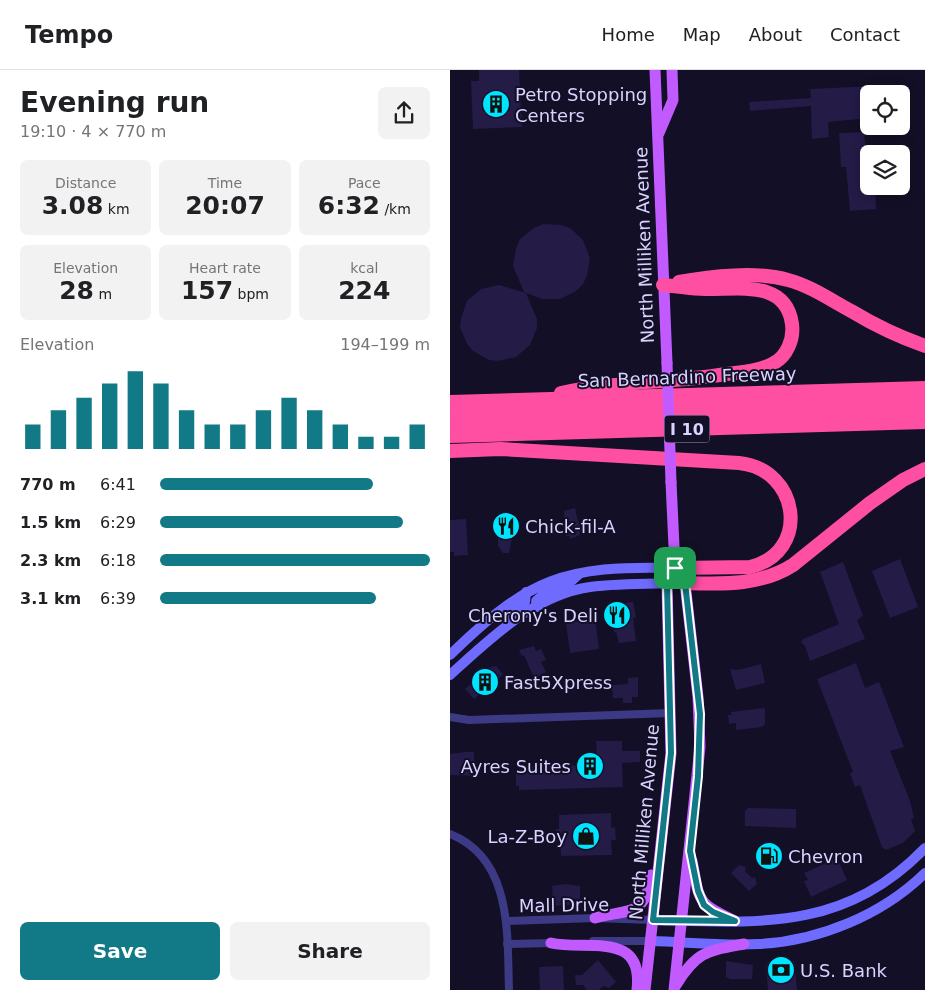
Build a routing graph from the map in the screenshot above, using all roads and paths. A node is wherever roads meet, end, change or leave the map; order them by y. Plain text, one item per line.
1 (655, 70) edge
2 (672, 70) edge
3 (657, 137) junction
4 (663, 285) junction
5 (925, 346) edge
6 (925, 388) edge
7 (530, 400) junction
8 (925, 400) edge
9 (450, 402) edge
10 (925, 411) edge
11 (450, 414) edge
12 (925, 422) edge
13 (450, 424) edge
14 (450, 436) edge
15 (450, 451) edge
16 (925, 469) edge
17 (675, 568) junction
18 (582, 572) junction
19 (685, 583) junction
20 (667, 584) junction
21 (526, 592) junction
22 (537, 607) junction
23 (482, 645) junction
24 (450, 656) edge
25 (450, 675) edge
26 (671, 713) junction
27 (450, 717) edge
28 (450, 834) edge
29 (925, 848) edge
30 (690, 851) junction
31 (661, 854) junction
32 (925, 873) edge
33 (595, 918) junction
34 (653, 920) junction
35 (506, 921) junction
36 (682, 921) junction
37 (735, 921) junction
38 (651, 941) junction
39 (679, 942) junction
40 (551, 943) junction
41 (507, 944) junction
42 (744, 944) junction
43 (674, 989) edge
44 (509, 990) edge
45 (637, 990) edge
46 (645, 990) edge

1 - 3 main road, North Milliken Avenue
2 - 3 main road
3 - 4 main road, North Milliken Avenue
4 - 5 highway
4 - 7 highway
4 - 17 main road, North Milliken Avenue, bridge
6 - 7 highway, San Bernardino Freeway / I 10
7 - 9 highway, San Bernardino Freeway / I 10
8 - 11 highway
10 - 13 highway
12 - 14 highway, I 10
15 - 17 highway
16 - 19 highway
17 - 18 main road
17 - 19 main road
17 - 20 main road, North Milliken Avenue
18 - 21 main road
18 - 22 main road
19 - 20 main road
19 - 30 main road
20 - 22 main road
20 - 26 main road, North Milliken Avenue
21 - 23 main road
21 - 24 main road
22 - 23 main road
23 - 25 main road
26 - 27 street
26 - 31 main road, North Milliken Avenue
28 - 35 street
29 - 37 main road
30 - 36 main road
30 - 37 main road
31 - 33 main road
31 - 34 main road, North Milliken Avenue
32 - 42 main road
33 - 34 street, Mall Drive
33 - 35 street, Mall Drive
34 - 36 main road
34 - 38 main road, North Milliken Avenue
35 - 41 street
36 - 37 main road
36 - 39 main road
38 - 39 main road
38 - 40 street, Mall Drive
38 - 46 main road, North Milliken Avenue
39 - 42 main road
39 - 43 main road
40 - 41 street, Mall Drive
40 - 45 main road
41 - 44 street
42 - 43 main road

